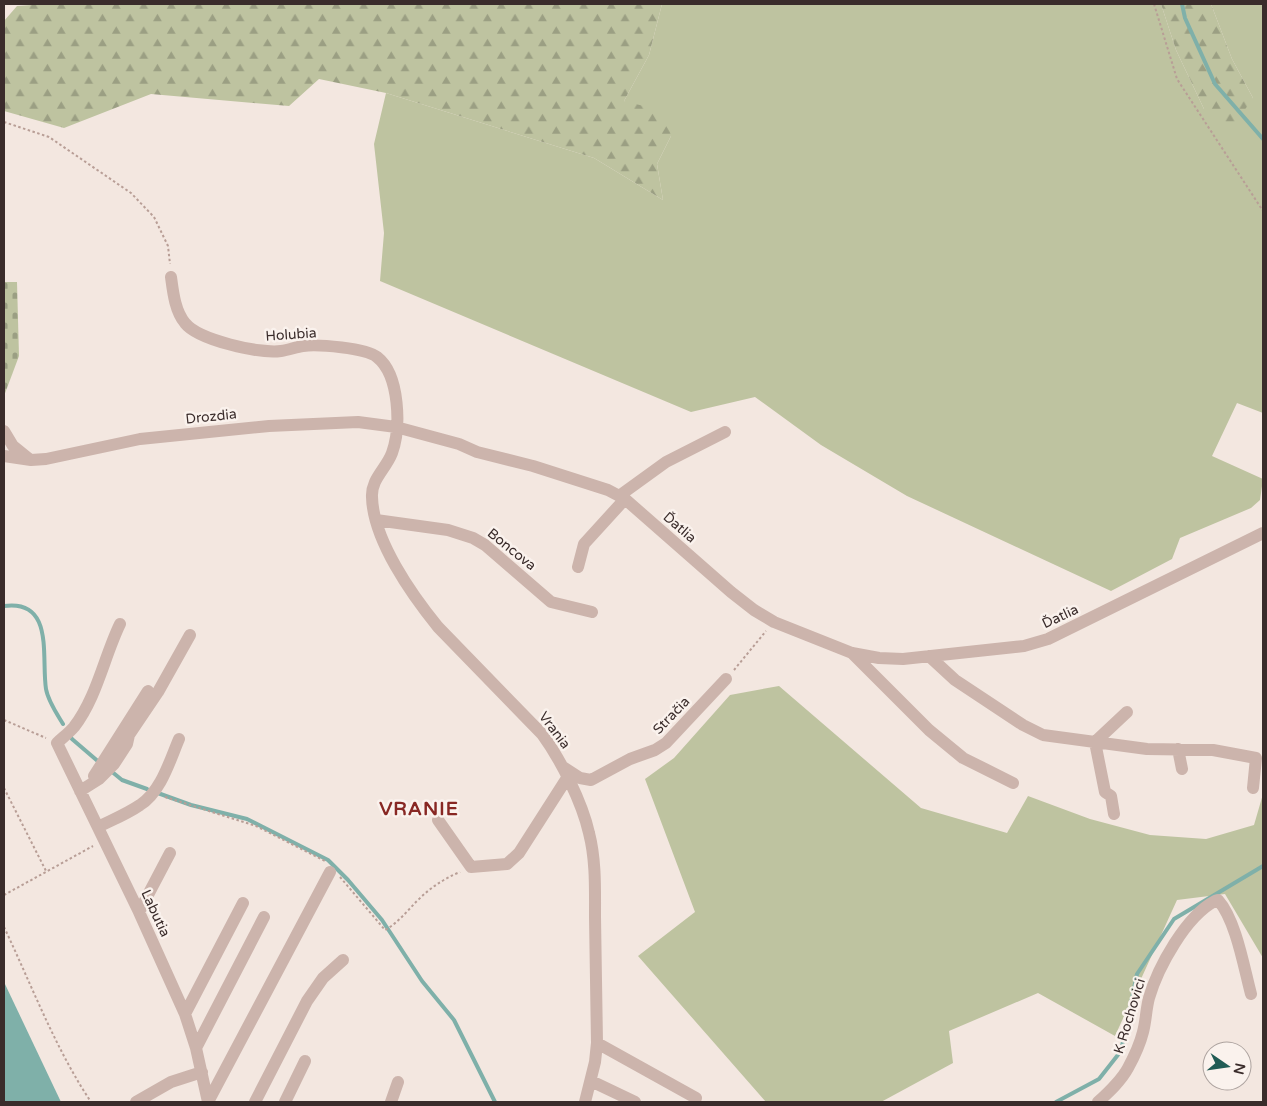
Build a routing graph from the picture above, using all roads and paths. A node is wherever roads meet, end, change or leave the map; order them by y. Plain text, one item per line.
1 (1154, 4) edge
2 (4, 122) edge
3 (1263, 211) edge
4 (171, 277) joint
5 (396, 428) junction
6 (4, 431) edge
7 (725, 432) dead end
8 (4, 456) edge
9 (31, 460) junction
10 (622, 497) junction
11 (376, 520) junction
12 (1263, 533) edge
13 (578, 567) dead end
14 (592, 612) dead end
15 (774, 622) junction
16 (120, 624) dead end
17 (190, 635) dead end
18 (852, 653) junction
19 (929, 656) junction
20 (726, 679) joint
21 (148, 691) dead end
22 (1127, 712) dead end
23 (4, 720) edge
24 (180, 739) dead end
25 (1095, 742) junction
26 (57, 743) junction
27 (1178, 749) junction
28 (1182, 769) dead end
29 (565, 772) junction
30 (1013, 784) dead end
31 (4, 788) edge
32 (1254, 788) dead end
33 (80, 791) junction
34 (152, 793) junction
35 (1114, 814) dead end
36 (438, 820) dead end
37 (98, 827) junction
38 (104, 840) junction
39 (170, 853) dead end
40 (471, 868) junction
41 (331, 869) junction
42 (46, 871) junction
43 (4, 896) edge
44 (243, 903) dead end
45 (139, 912) junction
46 (264, 917) dead end
47 (4, 927) edge
48 (343, 960) dead end
49 (1251, 994) dead end
50 (185, 1014) junction
51 (597, 1043) junction
52 (196, 1048) junction
53 (305, 1061) dead end
54 (202, 1072) junction
55 (591, 1081) junction
56 (398, 1082) dead end
57 (696, 1098) dead end
58 (91, 1102) edge
59 (136, 1102) edge
60 (208, 1102) edge
61 (255, 1102) edge
62 (285, 1102) edge
63 (392, 1102) edge
64 (584, 1102) edge
65 (635, 1102) edge
66 (1098, 1102) edge

1 - 3 path
2 - 4 path
4 - 5 street, Holubia
5 - 9 street, Drozdia
5 - 10 street, Ďatlia
5 - 11 street, Vrania
6 - 9 street
7 - 10 street
8 - 9 street, Drozdia
10 - 13 street
10 - 15 street, Ďatlia
11 - 14 street, Boncova
11 - 29 street, Vrania
12 - 19 street, Ďatlia
15 - 18 street, Ďatlia
15 - 20 path
16 - 26 street
17 - 33 street
18 - 19 street, Ďatlia
18 - 30 street, Ďatlia
19 - 25 street
20 - 29 street, Stračia
21 - 33 street
22 - 25 street
23 - 26 path
24 - 34 street
25 - 27 street
25 - 35 street
26 - 33 street, Labutia
27 - 28 street
27 - 32 street
29 - 40 street
29 - 51 street, Vrania
31 - 42 path
33 - 37 street, Labutia
34 - 37 street
34 - 41 path
36 - 40 street
37 - 38 street, Labutia
38 - 42 path
38 - 45 street, Labutia
39 - 45 street
40 - 41 path
41 - 60 street
42 - 43 path
44 - 50 street
45 - 50 street, Labutia
46 - 52 street
47 - 58 path
48 - 61 street
49 - 66 street, K Rochovici
50 - 52 street, Labutia
51 - 55 street, Vrania
51 - 57 street
52 - 54 street, Labutia
53 - 62 street
54 - 59 street
54 - 60 street, Labutia
55 - 64 street, Vrania
55 - 65 street
56 - 63 street

